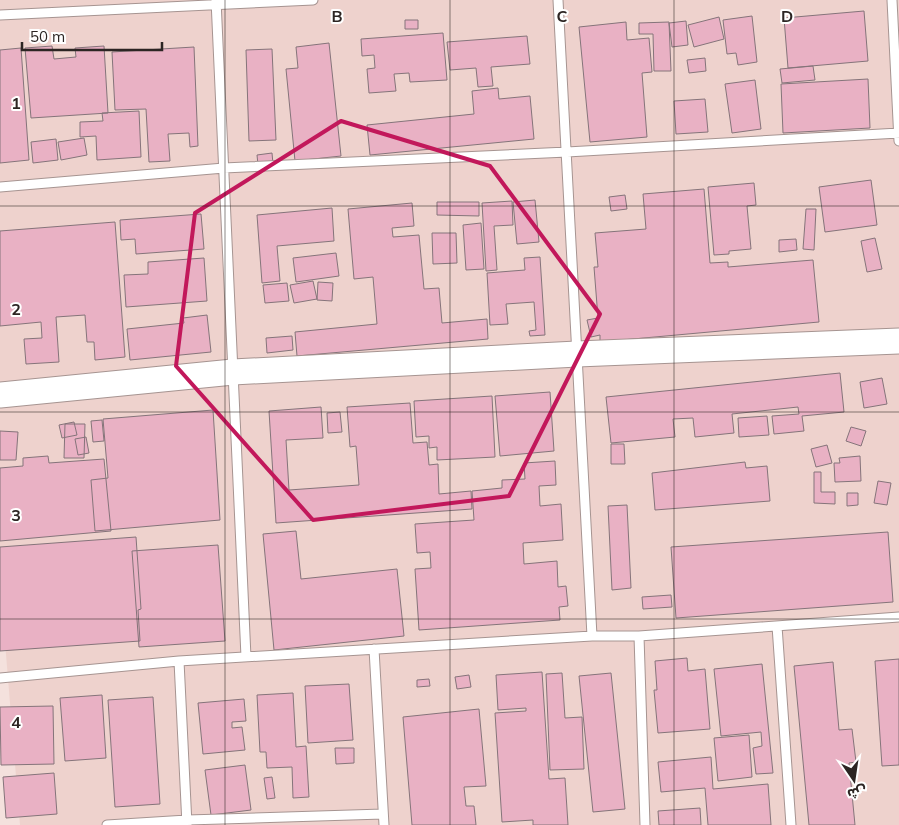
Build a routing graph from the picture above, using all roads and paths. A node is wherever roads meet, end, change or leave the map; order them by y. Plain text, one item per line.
1 (313, 0) edge
2 (558, 0) edge
3 (892, 0) edge
4 (216, 2) edge
5 (0, 15) edge
6 (899, 136) edge
7 (566, 152) junction
8 (224, 168) junction
9 (0, 187) edge
10 (899, 341) edge
11 (577, 354) junction
12 (233, 372) junction
13 (0, 395) edge
14 (899, 617) edge
15 (777, 626) junction
16 (592, 636) junction
17 (639, 636) junction
18 (374, 649) junction
19 (246, 657) junction
20 (179, 661) junction
21 (0, 678) edge
22 (383, 814) junction
23 (187, 822) edge
24 (107, 825) edge
25 (384, 825) edge
26 (645, 825) edge
27 (791, 825) edge

1 - 4 lane
2 - 7 lane
3 - 6 lane
4 - 5 lane
4 - 8 lane
6 - 7 lane
7 - 8 lane
7 - 11 lane
8 - 9 lane
8 - 12 lane
10 - 11 street
11 - 12 street
11 - 16 lane
12 - 13 street
12 - 19 lane
14 - 15 lane
15 - 17 lane
15 - 27 lane
16 - 17 lane
16 - 18 lane
17 - 26 lane
18 - 19 lane
18 - 22 lane
19 - 20 lane
20 - 21 lane
20 - 23 lane
22 - 23 lane
22 - 25 lane
23 - 24 lane

